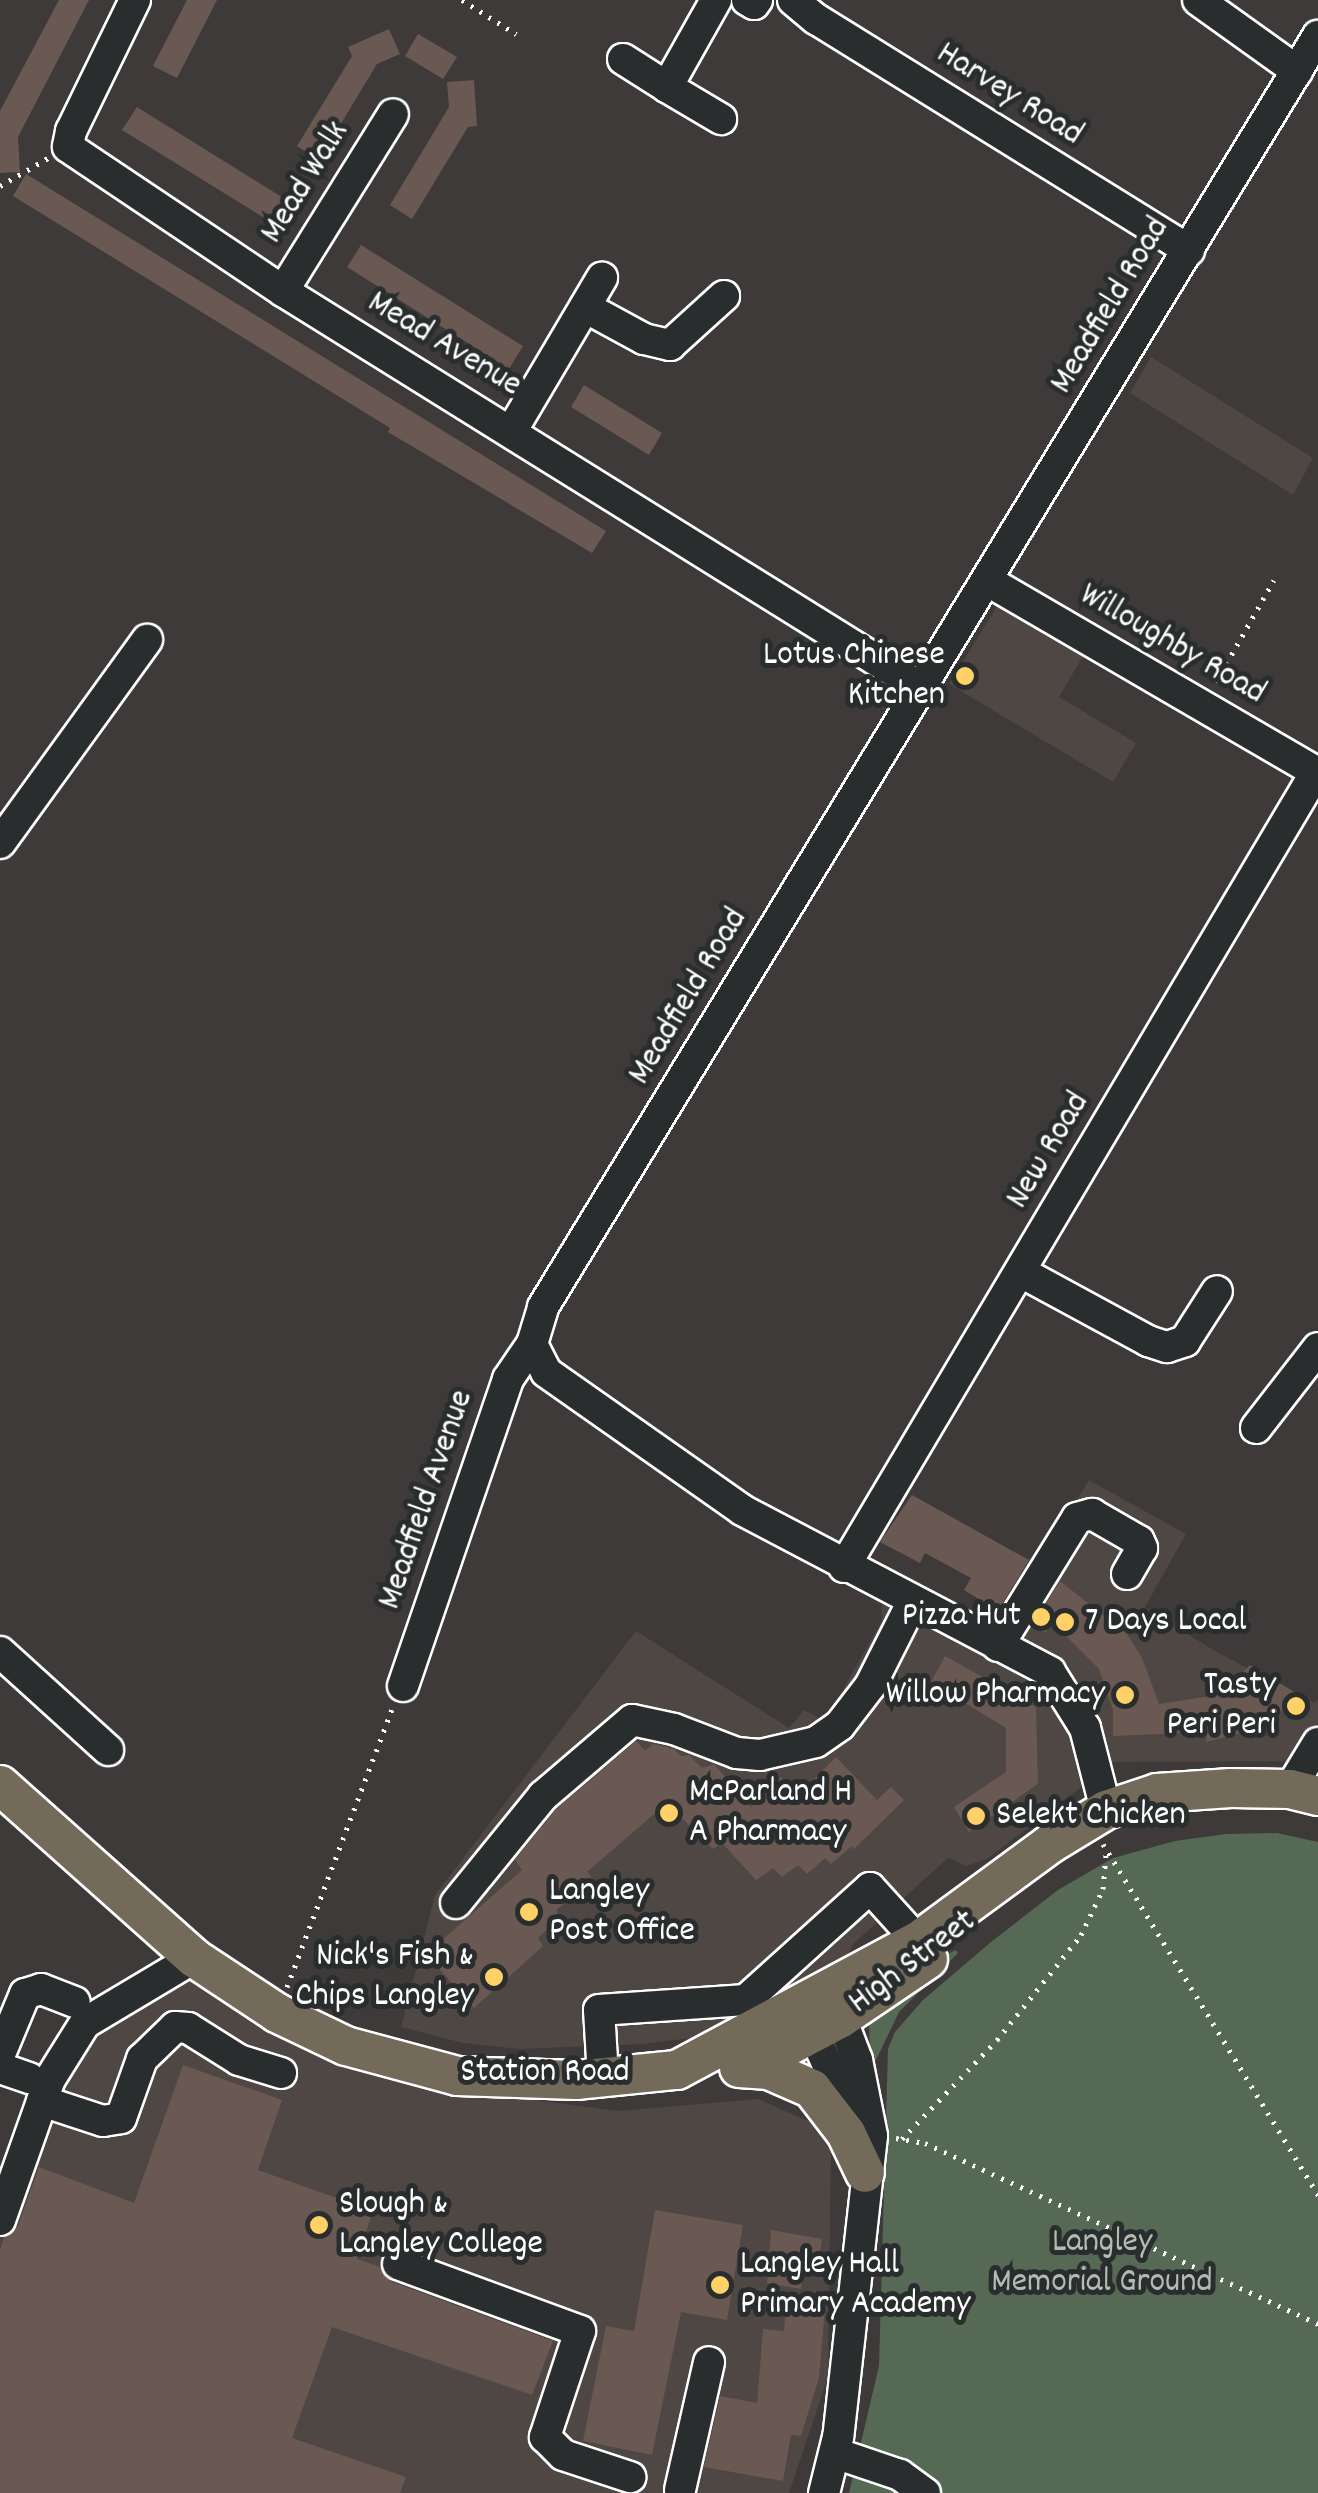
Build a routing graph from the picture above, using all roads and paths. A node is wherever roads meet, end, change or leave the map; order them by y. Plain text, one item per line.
1 (135, 0) edge
2 (462, 0) edge
3 (716, 0) edge
4 (747, 0) edge
5 (757, 0) edge
6 (792, 0) edge
7 (1198, 0) edge
8 (516, 34) dead end
9 (1318, 36) edge
10 (623, 59) dead end
11 (1297, 70) junction
12 (667, 87) junction
13 (393, 114) dead end
14 (721, 119) dead end
15 (68, 147) junction
16 (0, 186) edge
17 (1189, 250) junction
18 (602, 278) dead end
19 (283, 291) junction
20 (724, 296) dead end
21 (586, 307) junction
22 (512, 430) junction
23 (1274, 580) dead end
24 (988, 581) junction
25 (147, 640) dead end
26 (922, 688) junction
27 (1202, 706) junction
28 (1317, 773) edge
29 (0, 843) edge
30 (1021, 1272) junction
31 (1217, 1291) dead end
32 (532, 1344) junction
33 (1318, 1348) edge
34 (1256, 1428) dead end
35 (844, 1567) junction
36 (1128, 1574) dead end
37 (912, 1603) junction
38 (998, 1646) junction
39 (0, 1652) edge
40 (403, 1686) joint
41 (1318, 1743) edge
42 (108, 1750) dead end
43 (1304, 1793) edge
44 (6, 1803) edge
45 (1101, 1827) junction
46 (1050, 1844) junction
47 (456, 1903) dead end
48 (918, 1940) junction
49 (194, 1958) junction
50 (75, 2002) dead end
51 (278, 2013) junction
52 (820, 2018) junction
53 (0, 2054) edge
54 (750, 2067) junction
55 (0, 2068) edge
56 (677, 2070) junction
57 (281, 2074) dead end
58 (604, 2078) junction
59 (36, 2090) junction
60 (887, 2137) junction
61 (865, 2173) junction
62 (1318, 2195) edge
63 (0, 2220) edge
64 (398, 2264) dead end
65 (1318, 2324) edge
66 (709, 2362) dead end
67 (836, 2453) junction
68 (628, 2485) edge
69 (684, 2492) edge
70 (824, 2493) edge
71 (925, 2493) edge

1 - 15 street
2 - 8 path
3 - 12 street
4 - 5 street
6 - 17 street, Harvey Road
7 - 11 street
9 - 11 street, Meadfield Road
10 - 12 street
11 - 17 street, Meadfield Road
12 - 14 street
13 - 19 street, Mead Walk
15 - 16 path
15 - 19 street, Mead Avenue
17 - 24 street, Meadfield Road
18 - 21 street
19 - 22 street, Mead Avenue
20 - 21 street
21 - 22 street
22 - 26 street, Mead Avenue
23 - 27 path
24 - 26 street, Meadfield Road
24 - 27 street, Willoughby Road
25 - 29 street
26 - 32 street, Meadfield Road
27 - 28 street, Willoughby Road
28 - 30 street, New Road
30 - 31 street
30 - 35 street, New Road
32 - 35 street
32 - 40 street, Meadfield Avenue
33 - 34 street
35 - 37 street
36 - 38 street
37 - 38 street
37 - 47 street
38 - 45 street
39 - 42 street
40 - 51 path
41 - 43 street
43 - 45 main road, High Street
44 - 49 main road, Station Road
45 - 46 main road, High Street
45 - 60 path
45 - 62 path
46 - 48 main road, High Street
46 - 52 main road, High Street
48 - 52 main road, High Street
48 - 58 street
49 - 51 main road, Station Road
49 - 59 street
50 - 53 street
51 - 58 main road, Station Road
52 - 54 main road
52 - 56 main road, Station Road
52 - 60 street
52 - 61 street
54 - 56 main road
54 - 61 main road
55 - 59 street
56 - 58 main road, Station Road
57 - 59 street
59 - 63 street
60 - 61 street
60 - 65 path
61 - 67 street
64 - 68 street
66 - 69 street
67 - 70 street
67 - 71 street
68 - 69 street

